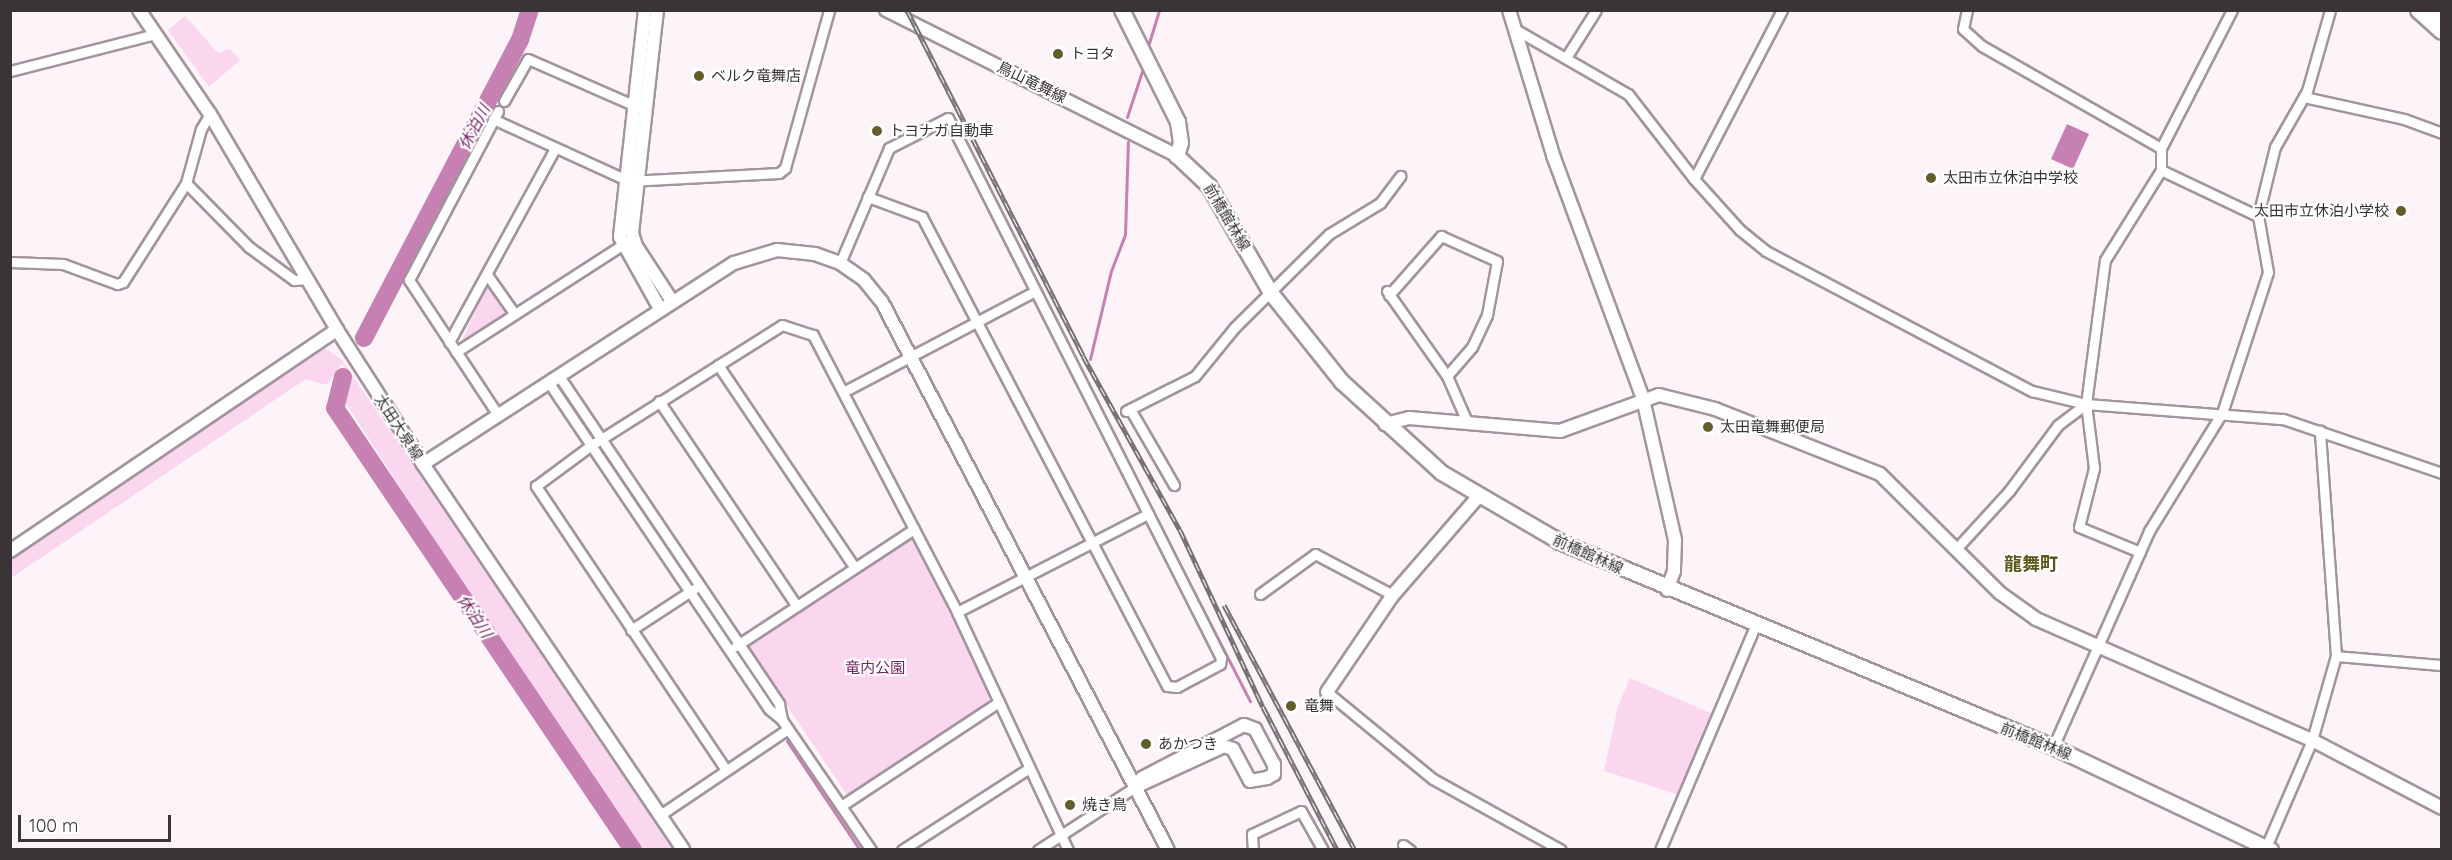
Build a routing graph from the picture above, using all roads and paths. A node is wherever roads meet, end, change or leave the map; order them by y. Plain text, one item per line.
1 (139, 10) edge
2 (645, 10) edge
3 (657, 10) edge
4 (829, 10) edge
5 (886, 10) edge
6 (1122, 10) edge
7 (1509, 10) edge
8 (1596, 10) edge
9 (1782, 10) edge
10 (1967, 10) edge
11 (2232, 10) edge
12 (2419, 10) edge
13 (2327, 12) edge
14 (1513, 28) junction
15 (2442, 31) edge
16 (155, 34) junction
17 (1567, 56) junction
18 (10, 70) edge
19 (2304, 97) junction
20 (504, 101) dead end
21 (640, 108) junction
22 (210, 114) junction
23 (2442, 133) edge
24 (555, 148) junction
25 (2161, 148) junction
26 (1177, 156) junction
27 (2161, 170) junction
28 (1400, 176) dead end
29 (1694, 179) junction
30 (632, 181) junction
31 (186, 183) junction
32 (868, 196) junction
33 (2258, 216) junction
34 (627, 242) junction
35 (10, 262) edge
36 (840, 263) junction
37 (488, 276) junction
38 (308, 279) junction
39 (1035, 291) junction
40 (1271, 293) junction
41 (672, 301) junction
42 (660, 309) junction
43 (514, 313) junction
44 (979, 321) junction
45 (337, 330) junction
46 (449, 342) junction
47 (456, 352) junction
48 (912, 356) junction
49 (718, 364) junction
50 (1446, 376) junction
51 (554, 380) junction
52 (843, 392) junction
53 (1643, 399) junction
54 (660, 401) junction
55 (2086, 404) junction
56 (2222, 413) junction
57 (498, 415) junction
58 (1385, 424) junction
59 (1468, 424) junction
60 (2320, 431) junction
61 (600, 440) junction
62 (590, 446) junction
63 (423, 464) junction
64 (2442, 473) edge
65 (1174, 485) dead end
66 (1478, 497) junction
67 (1148, 514) junction
68 (914, 529) junction
69 (1093, 542) junction
70 (1956, 549) junction
71 (10, 551) edge
72 (2140, 552) junction
73 (854, 567) junction
74 (1025, 577) junction
75 (699, 585) junction
76 (1667, 590) junction
77 (690, 592) junction
78 (1260, 594) dead end
79 (1394, 595) junction
80 (797, 606) junction
81 (957, 612) junction
82 (1755, 626) junction
83 (631, 630) junction
84 (740, 644) junction
85 (2099, 646) junction
86 (729, 651) junction
87 (2336, 656) junction
88 (2442, 666) edge
89 (1327, 692) joint
90 (999, 702) junction
91 (785, 724) junction
92 (2312, 740) junction
93 (2053, 747) junction
94 (1029, 768) junction
95 (726, 770) junction
96 (1135, 787) junction
97 (842, 806) junction
98 (2442, 808) edge
99 (660, 815) junction
100 (1060, 835) junction
101 (2268, 848) edge
102 (683, 849) edge
103 (871, 849) edge
104 (902, 849) edge
105 (1038, 849) edge
106 (1068, 849) edge
107 (1168, 849) edge
108 (1253, 849) edge
109 (1323, 849) edge
110 (1560, 849) edge
111 (1660, 849) edge

1 - 16 street, 太田大泉線
2 - 21 street
3 - 21 street
4 - 30 street
5 - 26 street, 鳥山竜舞線
6 - 26 main road
7 - 14 street
8 - 17 street
9 - 29 street
10 - 25 street
11 - 25 street
12 - 15 highway
13 - 19 street
14 - 17 street
14 - 53 street
16 - 18 street
16 - 22 street, 太田大泉線
17 - 29 street
19 - 23 street
19 - 33 street
20 - 21 street
21 - 30 street
22 - 31 street
22 - 38 street, 太田大泉線
24 - 30 street
24 - 37 street
24 - 46 street
25 - 27 street
26 - 40 main road, 前橋館林線
27 - 33 street
27 - 55 street
28 - 40 street
29 - 55 street
30 - 34 street
31 - 35 street
31 - 38 street
32 - 36 street
32 - 39 street
32 - 44 street
33 - 56 street
34 - 41 street
34 - 42 street
34 - 43 street
36 - 41 street
36 - 48 street
37 - 43 street
37 - 46 street
38 - 45 street, 太田大泉線
39 - 44 street
39 - 67 street
40 - 58 main road, 前橋館林線
40 - 65 street
41 - 42 street
42 - 51 street
43 - 47 street
44 - 48 street
44 - 69 street
45 - 63 street, 太田大泉線
45 - 71 street
46 - 47 street
47 - 57 street
48 - 52 street
48 - 74 street
49 - 52 street
49 - 54 street
49 - 73 street
50 - 50 street
50 - 59 street
51 - 57 street
51 - 61 street
51 - 62 street
52 - 68 street
53 - 59 street
53 - 70 street
53 - 76 street
54 - 61 street
54 - 80 street
55 - 56 street
55 - 70 street
55 - 72 street
56 - 60 street
56 - 72 street
57 - 63 street
58 - 59 street
58 - 66 main road, 前橋館林線
60 - 64 street
60 - 87 street
61 - 62 street
61 - 75 street
62 - 77 street
62 - 83 street
63 - 99 street, 太田大泉線
66 - 76 main road, 前橋館林線
66 - 79 street
67 - 69 street
67 - 69 street
68 - 73 street
68 - 81 street
69 - 74 street
70 - 85 street
72 - 85 street
73 - 80 street
74 - 81 street
74 - 96 street
75 - 77 street
75 - 84 street
76 - 82 main road, 前橋館林線
77 - 83 street
77 - 86 street
78 - 79 street
79 - 89 street
80 - 84 street
81 - 90 street
82 - 93 main road, 前橋館林線
82 - 111 street
83 - 95 street
84 - 86 street
84 - 91 street
85 - 92 street
85 - 93 street
86 - 91 street
87 - 88 street
87 - 92 street
89 - 110 street
90 - 94 street
90 - 97 street
91 - 95 street
91 - 97 street
92 - 98 street
92 - 101 street
93 - 101 main road, 前橋館林線
94 - 100 street
94 - 104 street
95 - 99 street
96 - 96 street
96 - 100 street
96 - 107 street
97 - 103 street
99 - 102 street, 太田大泉線
100 - 105 street
100 - 106 street
108 - 109 street

